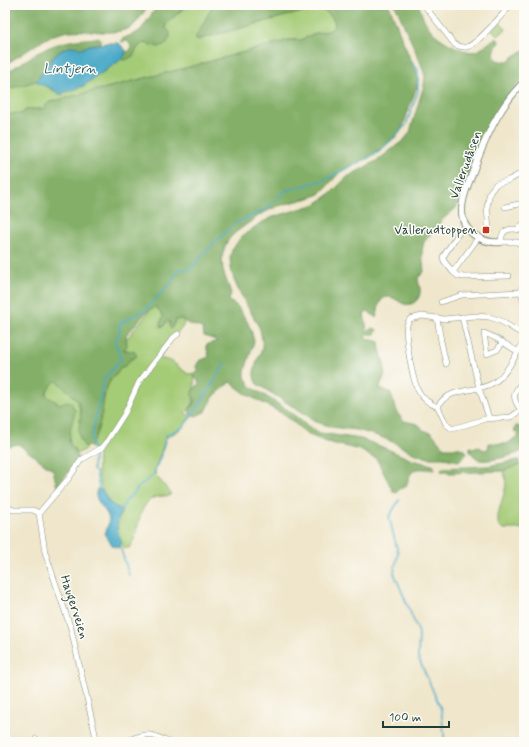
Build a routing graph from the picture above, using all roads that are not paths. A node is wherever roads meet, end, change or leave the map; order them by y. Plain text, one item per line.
1 (511, 5) edge
2 (425, 6) edge
3 (524, 38) edge
4 (523, 46) dead end
5 (524, 82) edge
6 (524, 172) edge
7 (524, 203) edge
8 (504, 207) dead end
9 (524, 223) edge
10 (489, 230) dead end
11 (521, 230) edge
12 (460, 231) dead end
13 (478, 238) junction
14 (501, 242) junction
15 (524, 244) edge
16 (453, 272) junction
17 (509, 276) dead end
18 (524, 282) edge
19 (521, 292) junction
20 (441, 302) dead end
21 (524, 302) edge
22 (437, 318) junction
23 (462, 318) junction
24 (178, 334) dead end
25 (524, 335) edge
26 (503, 342) junction
27 (524, 342) edge
28 (518, 352) junction
29 (446, 364) dead end
30 (524, 379) edge
31 (478, 388) junction
32 (438, 407) junction
33 (523, 409) edge
34 (489, 418) junction
35 (5, 506) edge
36 (39, 513) junction
37 (97, 742) edge
38 (121, 742) edge
39 (168, 742) edge

1 - 2 street
3 - 4 street
5 - 13 street, Vallerudåsen
6 - 10 street
7 - 8 street
9 - 11 street
11 - 14 street
12 - 16 street
13 - 14 street
13 - 16 street
14 - 15 street
16 - 17 street
18 - 19 street
19 - 20 street
19 - 21 street
22 - 23 street
22 - 29 street
22 - 32 street
23 - 25 street
23 - 31 street
24 - 36 street
26 - 26 street
26 - 28 street
27 - 28 street
28 - 31 street
30 - 33 street
31 - 32 street
31 - 34 street
32 - 34 street
33 - 34 street
35 - 36 street
36 - 37 street, Haugerveien
38 - 39 street

